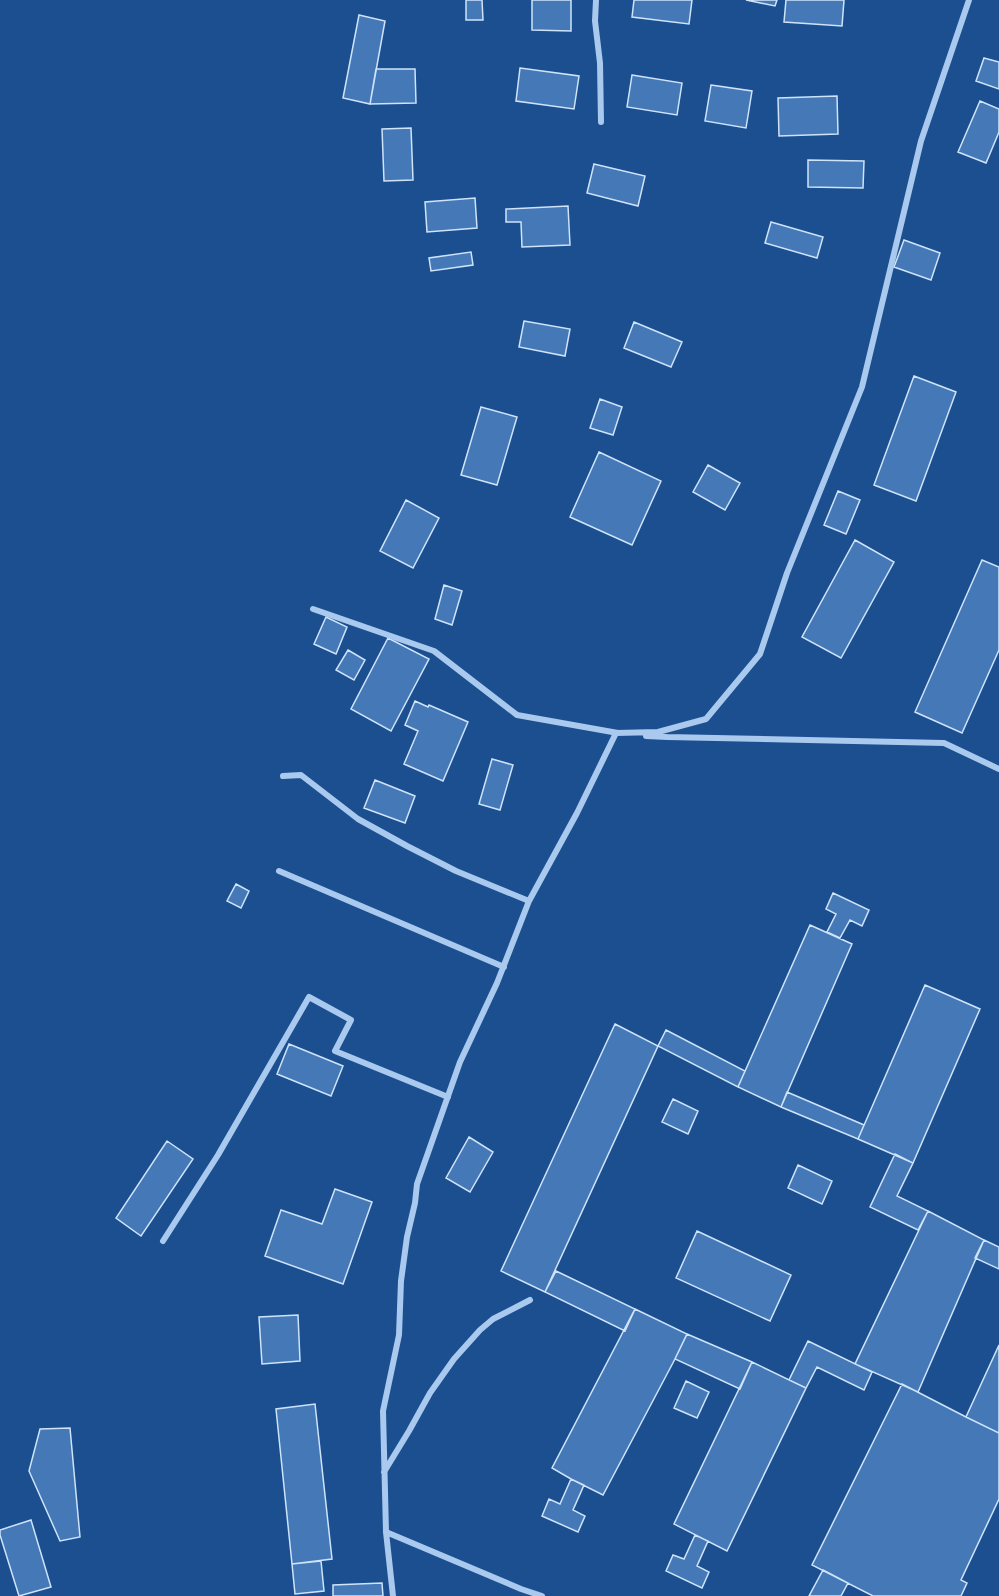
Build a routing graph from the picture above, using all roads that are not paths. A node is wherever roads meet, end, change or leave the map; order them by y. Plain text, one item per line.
1 (596, 0) edge
2 (969, 0) edge
3 (601, 122) dead end
4 (313, 609) dead end
5 (616, 733) junction
6 (999, 769) edge
7 (283, 776) dead end
8 (279, 871) dead end
9 (529, 901) junction
10 (504, 967) junction
11 (448, 1097) junction
12 (163, 1241) dead end
13 (530, 1300) dead end
14 (384, 1473) junction
15 (386, 1532) junction
16 (393, 1596) edge
17 (542, 1596) edge

1 - 3 street
2 - 5 street
4 - 5 street
5 - 6 street
5 - 9 street
7 - 9 street
8 - 10 street
9 - 10 street
10 - 11 street
11 - 12 street
11 - 14 street
13 - 14 street
14 - 15 street
15 - 16 street
15 - 17 street

